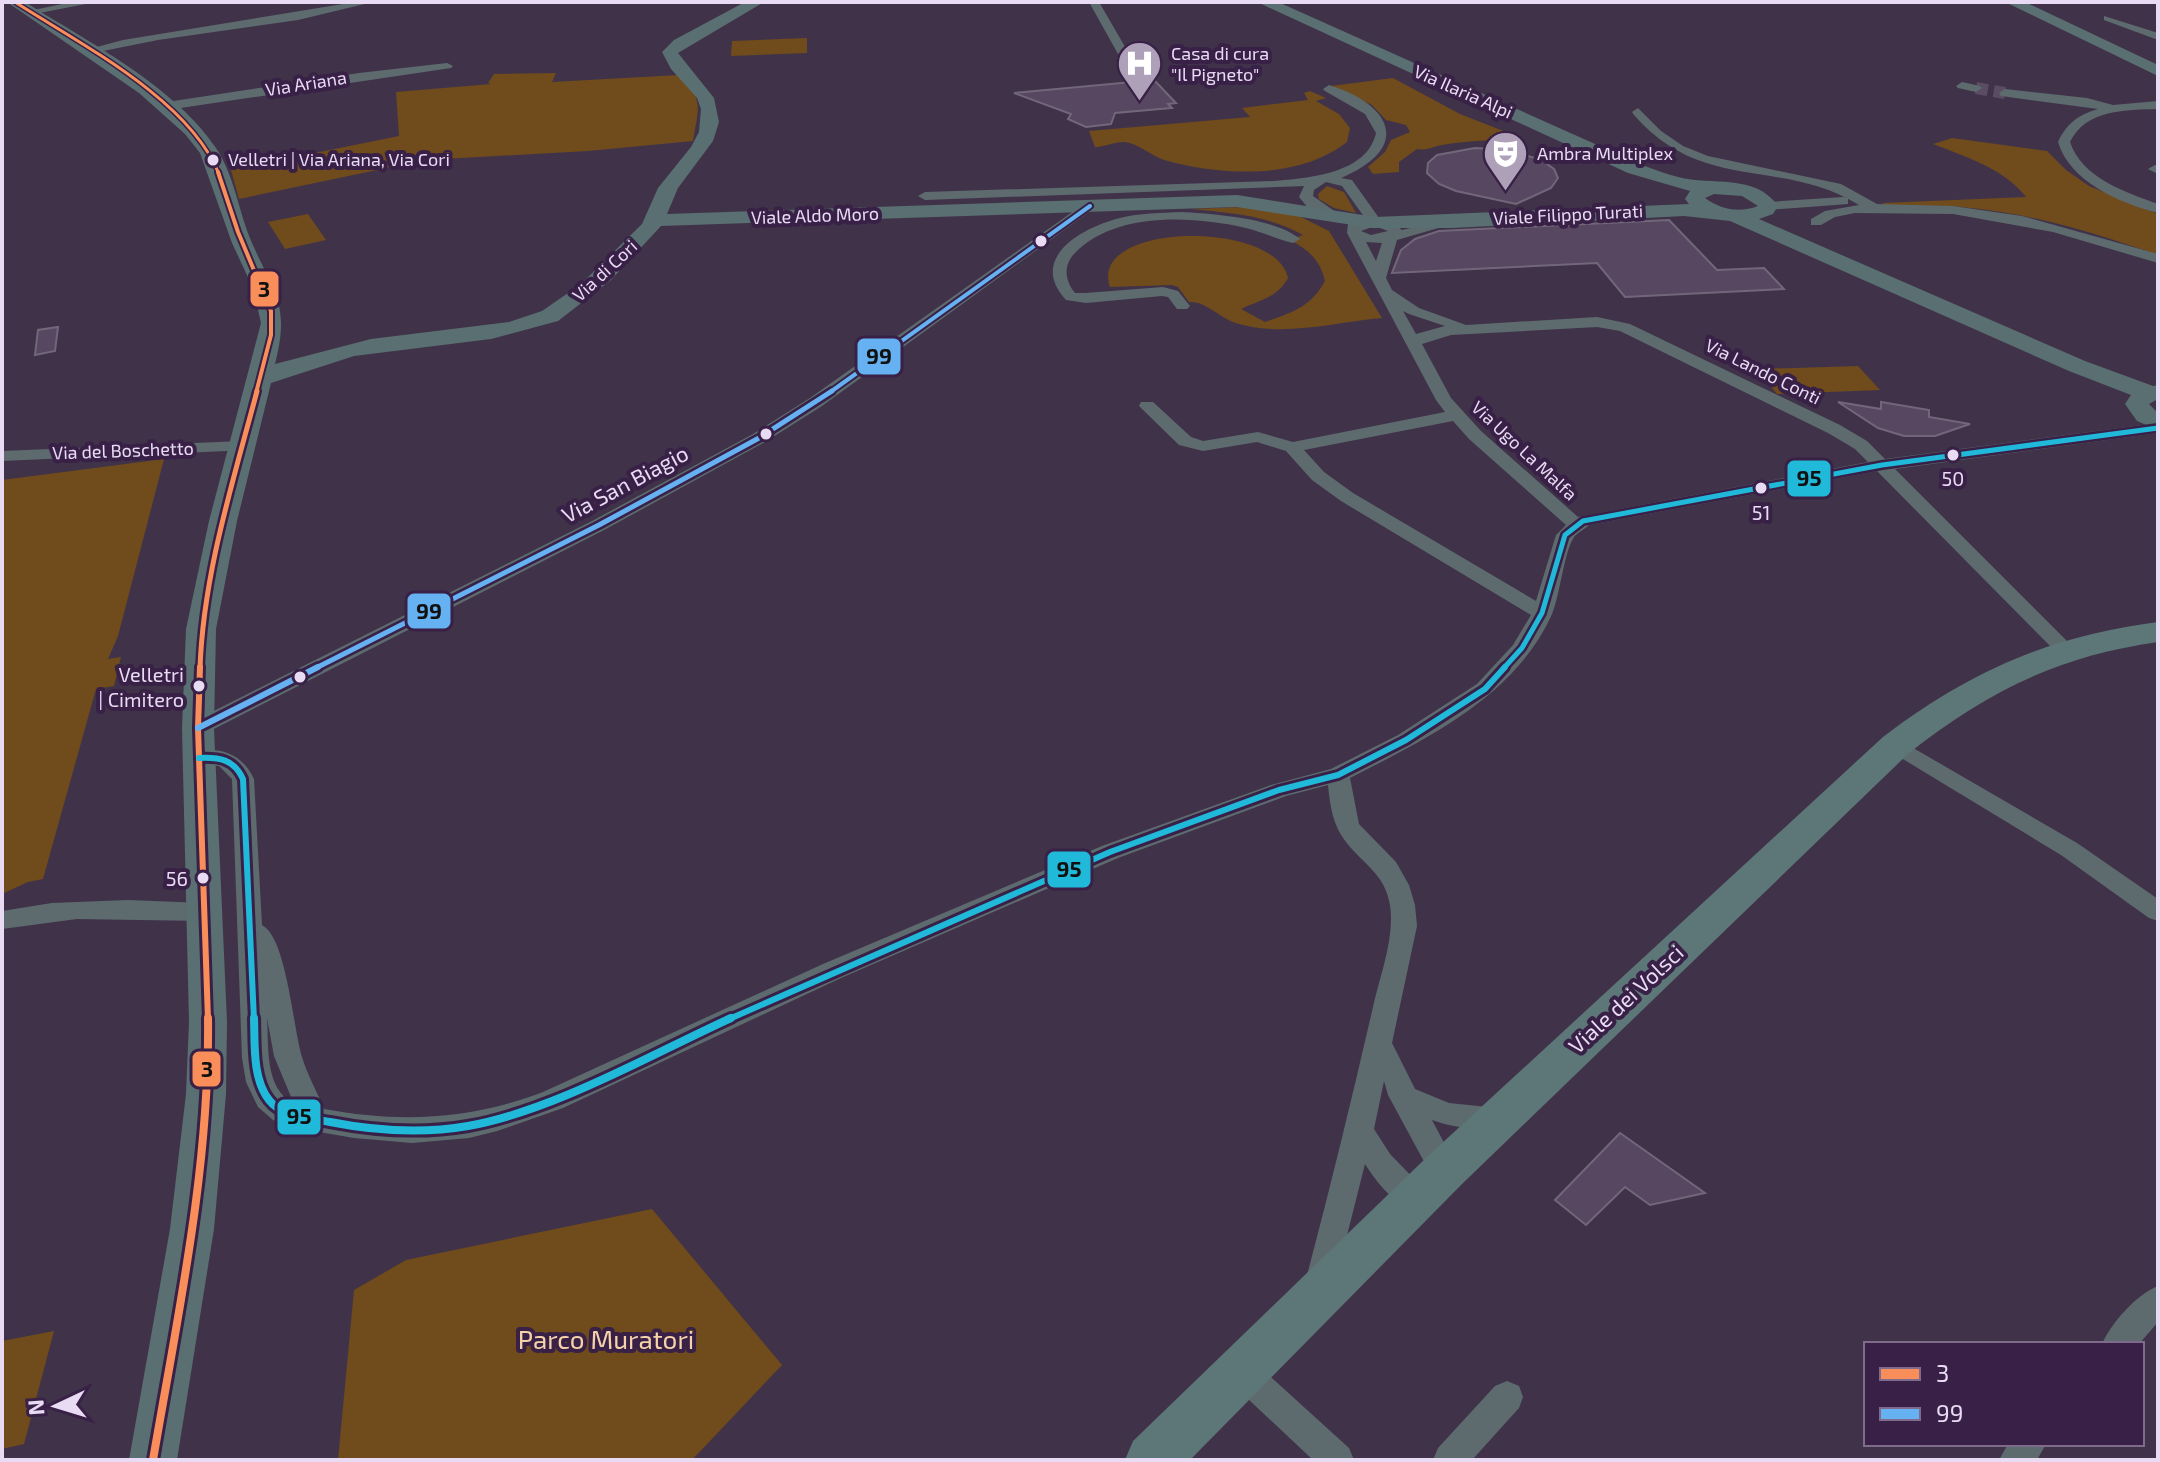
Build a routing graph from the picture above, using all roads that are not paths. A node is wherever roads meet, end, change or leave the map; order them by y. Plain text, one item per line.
1 (91, 2) edge
2 (368, 2) edge
3 (756, 2) edge
4 (1094, 2) edge
5 (1265, 2) edge
6 (2013, 2) edge
7 (22, 7) edge
8 (2108, 18) dead end
9 (2158, 37) edge
10 (88, 51) junction
11 (1122, 52) dead end
12 (447, 66) dead end
13 (2157, 69) edge
14 (1962, 86) dead end
15 (1976, 88) tunnel mouth
16 (1329, 89) dead end
17 (2005, 93) tunnel mouth
18 (2158, 105) edge
19 (167, 106) junction
20 (2114, 109) junction
21 (1638, 112) dead end
22 (1322, 179) junction
23 (1662, 179) junction
24 (1713, 188) junction
25 (1208, 194) junction
26 (1236, 194) junction
27 (925, 196) dead end
28 (975, 202) junction
29 (1692, 204) junction
30 (1764, 204) junction
31 (1867, 204) junction
32 (1094, 206) junction
33 (1030, 208) junction
34 (2158, 209) edge
35 (1300, 210) junction
36 (1148, 211) junction
37 (1725, 214) junction
38 (1333, 215) junction
39 (654, 220) junction
40 (1816, 222) dead end
41 (1110, 227) junction
42 (1382, 228) junction
43 (1353, 231) junction
44 (1046, 235) junction
45 (1783, 235) junction
46 (1293, 239) dead end
47 (2158, 259) edge
48 (1380, 283) junction
49 (1182, 306) dead end
50 (1469, 329) junction
51 (1412, 342) junction
52 (259, 379) junction
53 (1147, 406) dead end
54 (2152, 409) edge
55 (1456, 415) junction
56 (243, 446) junction
57 (1292, 447) junction
58 (2, 456) edge
59 (1882, 465) junction
60 (1575, 524) junction
61 (1542, 613) junction
62 (2158, 632) edge
63 (2065, 650) junction
64 (198, 743) junction
65 (1896, 745) junction
66 (1338, 775) junction
67 (203, 912) junction
68 (2158, 912) edge
69 (2, 920) edge
70 (1379, 1045) junction
71 (1402, 1095) junction
72 (1503, 1116) junction
73 (1359, 1131) junction
74 (1430, 1185) junction
75 (1317, 1295) junction
76 (2158, 1300) edge
77 (2120, 1342) edge
78 (1241, 1371) junction
79 (1507, 1397) dead end
80 (153, 1460) edge
81 (1152, 1460) edge
82 (1337, 1460) edge
83 (1450, 1460) edge

1 - 7 street
2 - 10 street
3 - 39 main road, Via di Cori
4 - 11 street
5 - 23 main road, Via Ilaria Alpi
6 - 13 main road
7 - 10 main road
8 - 9 street
10 - 19 main road
12 - 19 street, Via Ariana
14 - 15 street
16 - 22 street
17 - 20 street
18 - 20 street
19 - 52 main road
20 - 34 street
21 - 31 street
22 - 26 street
22 - 38 street
22 - 42 street
23 - 24 main road, Via Ilaria Alpi
23 - 29 main road, Via Ilaria Alpi
24 - 29 main road
24 - 30 main road, Via Ilaria Alpi
25 - 26 main road, Viale Filippo Turati
25 - 28 street, Viale Aldo Moro
25 - 36 main road, Viale Aldo Moro
26 - 35 main road, Viale Filippo Turati
27 - 28 street, Viale Aldo Moro
28 - 33 main road, Viale Aldo Moro
28 - 39 main road, Viale Aldo Moro
29 - 37 main road, Viale Filippo Turati
29 - 42 main road, Viale Filippo Turati
30 - 31 street
30 - 37 main road
30 - 45 main road
31 - 40 street
31 - 47 street
32 - 33 main road, Viale Aldo Moro
32 - 36 main road, Viale Aldo Moro
32 - 41 street
32 - 44 street, Via San Biagio
33 - 44 street
35 - 38 main road, Viale Filippo Turati
35 - 43 street
36 - 41 street
36 - 46 street
37 - 45 main road
38 - 42 main road, Viale Filippo Turati
39 - 52 main road, Via di Cori
41 - 49 street
42 - 43 street
42 - 43 street
42 - 48 street
43 - 48 street, Via Ugo La Malfa
44 - 64 street, Via San Biagio
45 - 54 main road
48 - 50 street
48 - 51 street, Via Ugo La Malfa
50 - 51 street
50 - 59 street, Via Lando Conti
51 - 55 street, Via Ugo La Malfa
52 - 56 main road
53 - 57 street
54 - 59 street
55 - 57 street
55 - 60 street, Via Ugo La Malfa
56 - 58 street, Via del Boschetto
56 - 64 main road
57 - 61 street
59 - 60 street
59 - 63 street, Via Lando Conti
60 - 61 street
61 - 66 street
62 - 63 main road, Viale dei Volsci
63 - 65 main road, Viale dei Volsci
64 - 66 street
64 - 67 main road
65 - 68 street
65 - 72 main road, Viale dei Volsci
66 - 70 street
67 - 69 street
67 - 80 main road
70 - 71 street
70 - 73 street
71 - 72 street
71 - 74 street
72 - 74 main road, Viale dei Volsci
73 - 74 street
73 - 75 street
74 - 75 main road, Viale dei Volsci
75 - 78 main road, Viale dei Volsci
76 - 77 street
78 - 81 main road, Viale dei Volsci
78 - 82 street
79 - 83 street

